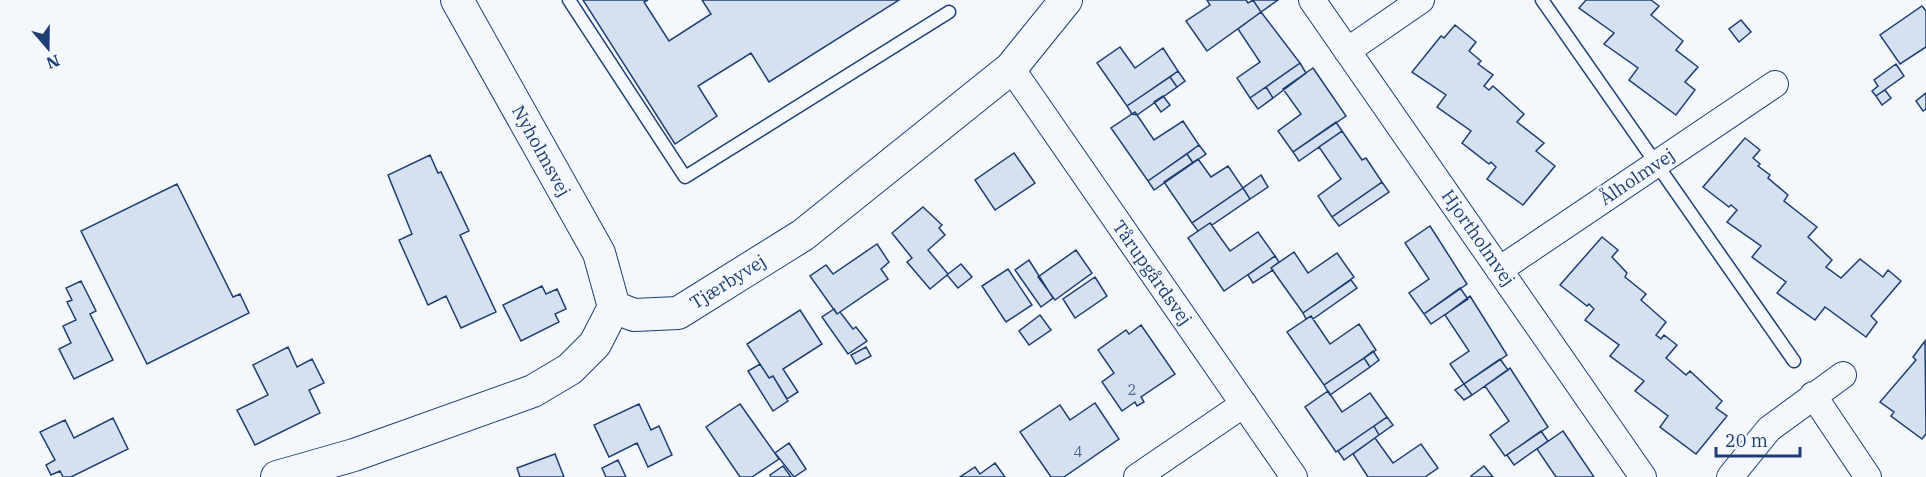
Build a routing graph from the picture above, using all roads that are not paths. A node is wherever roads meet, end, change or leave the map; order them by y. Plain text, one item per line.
1 (457, 0) edge
2 (569, 0) edge
3 (1066, 0) edge
4 (1312, 0) edge
5 (1421, 0) edge
6 (1542, 0) edge
7 (949, 12) dead end
8 (1347, 51) junction
9 (1011, 68) junction
10 (1775, 84) dead end
11 (1656, 164) junction
12 (1499, 270) junction
13 (614, 307) junction
14 (1794, 361) dead end
15 (1843, 375) dead end
16 (1813, 395) junction
17 (1244, 404) junction
18 (277, 477) edge
19 (1137, 477) edge
20 (1294, 477) edge
21 (1643, 477) edge
22 (1730, 477) edge
23 (1868, 477) edge

1 - 13 street, Nyholmsvej
2 - 7 lane
3 - 9 street, Tjærbyvej
4 - 8 street, Hjortholmvej
5 - 8 street
6 - 11 lane
8 - 12 street, Hjortholmvej
9 - 13 street, Tjærbyvej
9 - 17 street, Tårupgårdsvej
10 - 11 street, Ålholmvej
11 - 12 street, Ålholmvej
11 - 14 lane
12 - 21 street, Hjortholmvej
13 - 18 street
15 - 16 street
16 - 22 street
16 - 23 street
17 - 19 street
17 - 20 street, Tårupgårdsvej

